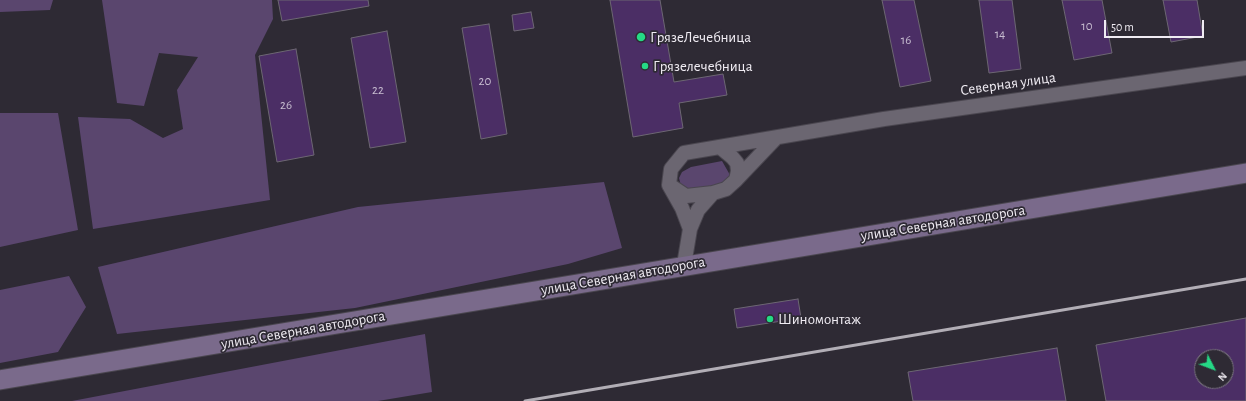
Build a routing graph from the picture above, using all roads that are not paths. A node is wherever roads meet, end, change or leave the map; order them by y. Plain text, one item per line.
1 (1246, 68) edge
2 (776, 138) junction
3 (720, 147) junction
4 (1246, 173) edge
5 (736, 180) junction
6 (669, 185) junction
7 (713, 193) junction
8 (690, 229) junction
9 (684, 265) junction
10 (0, 380) edge

1 - 2 street, Северная улица
2 - 3 street, Северная улица
2 - 5 street
3 - 5 street
3 - 6 street
4 - 9 main road, улица Северная автодорога
5 - 7 street
6 - 7 street
6 - 8 street
7 - 8 street
8 - 9 street
9 - 10 main road, улица Северная автодорога

